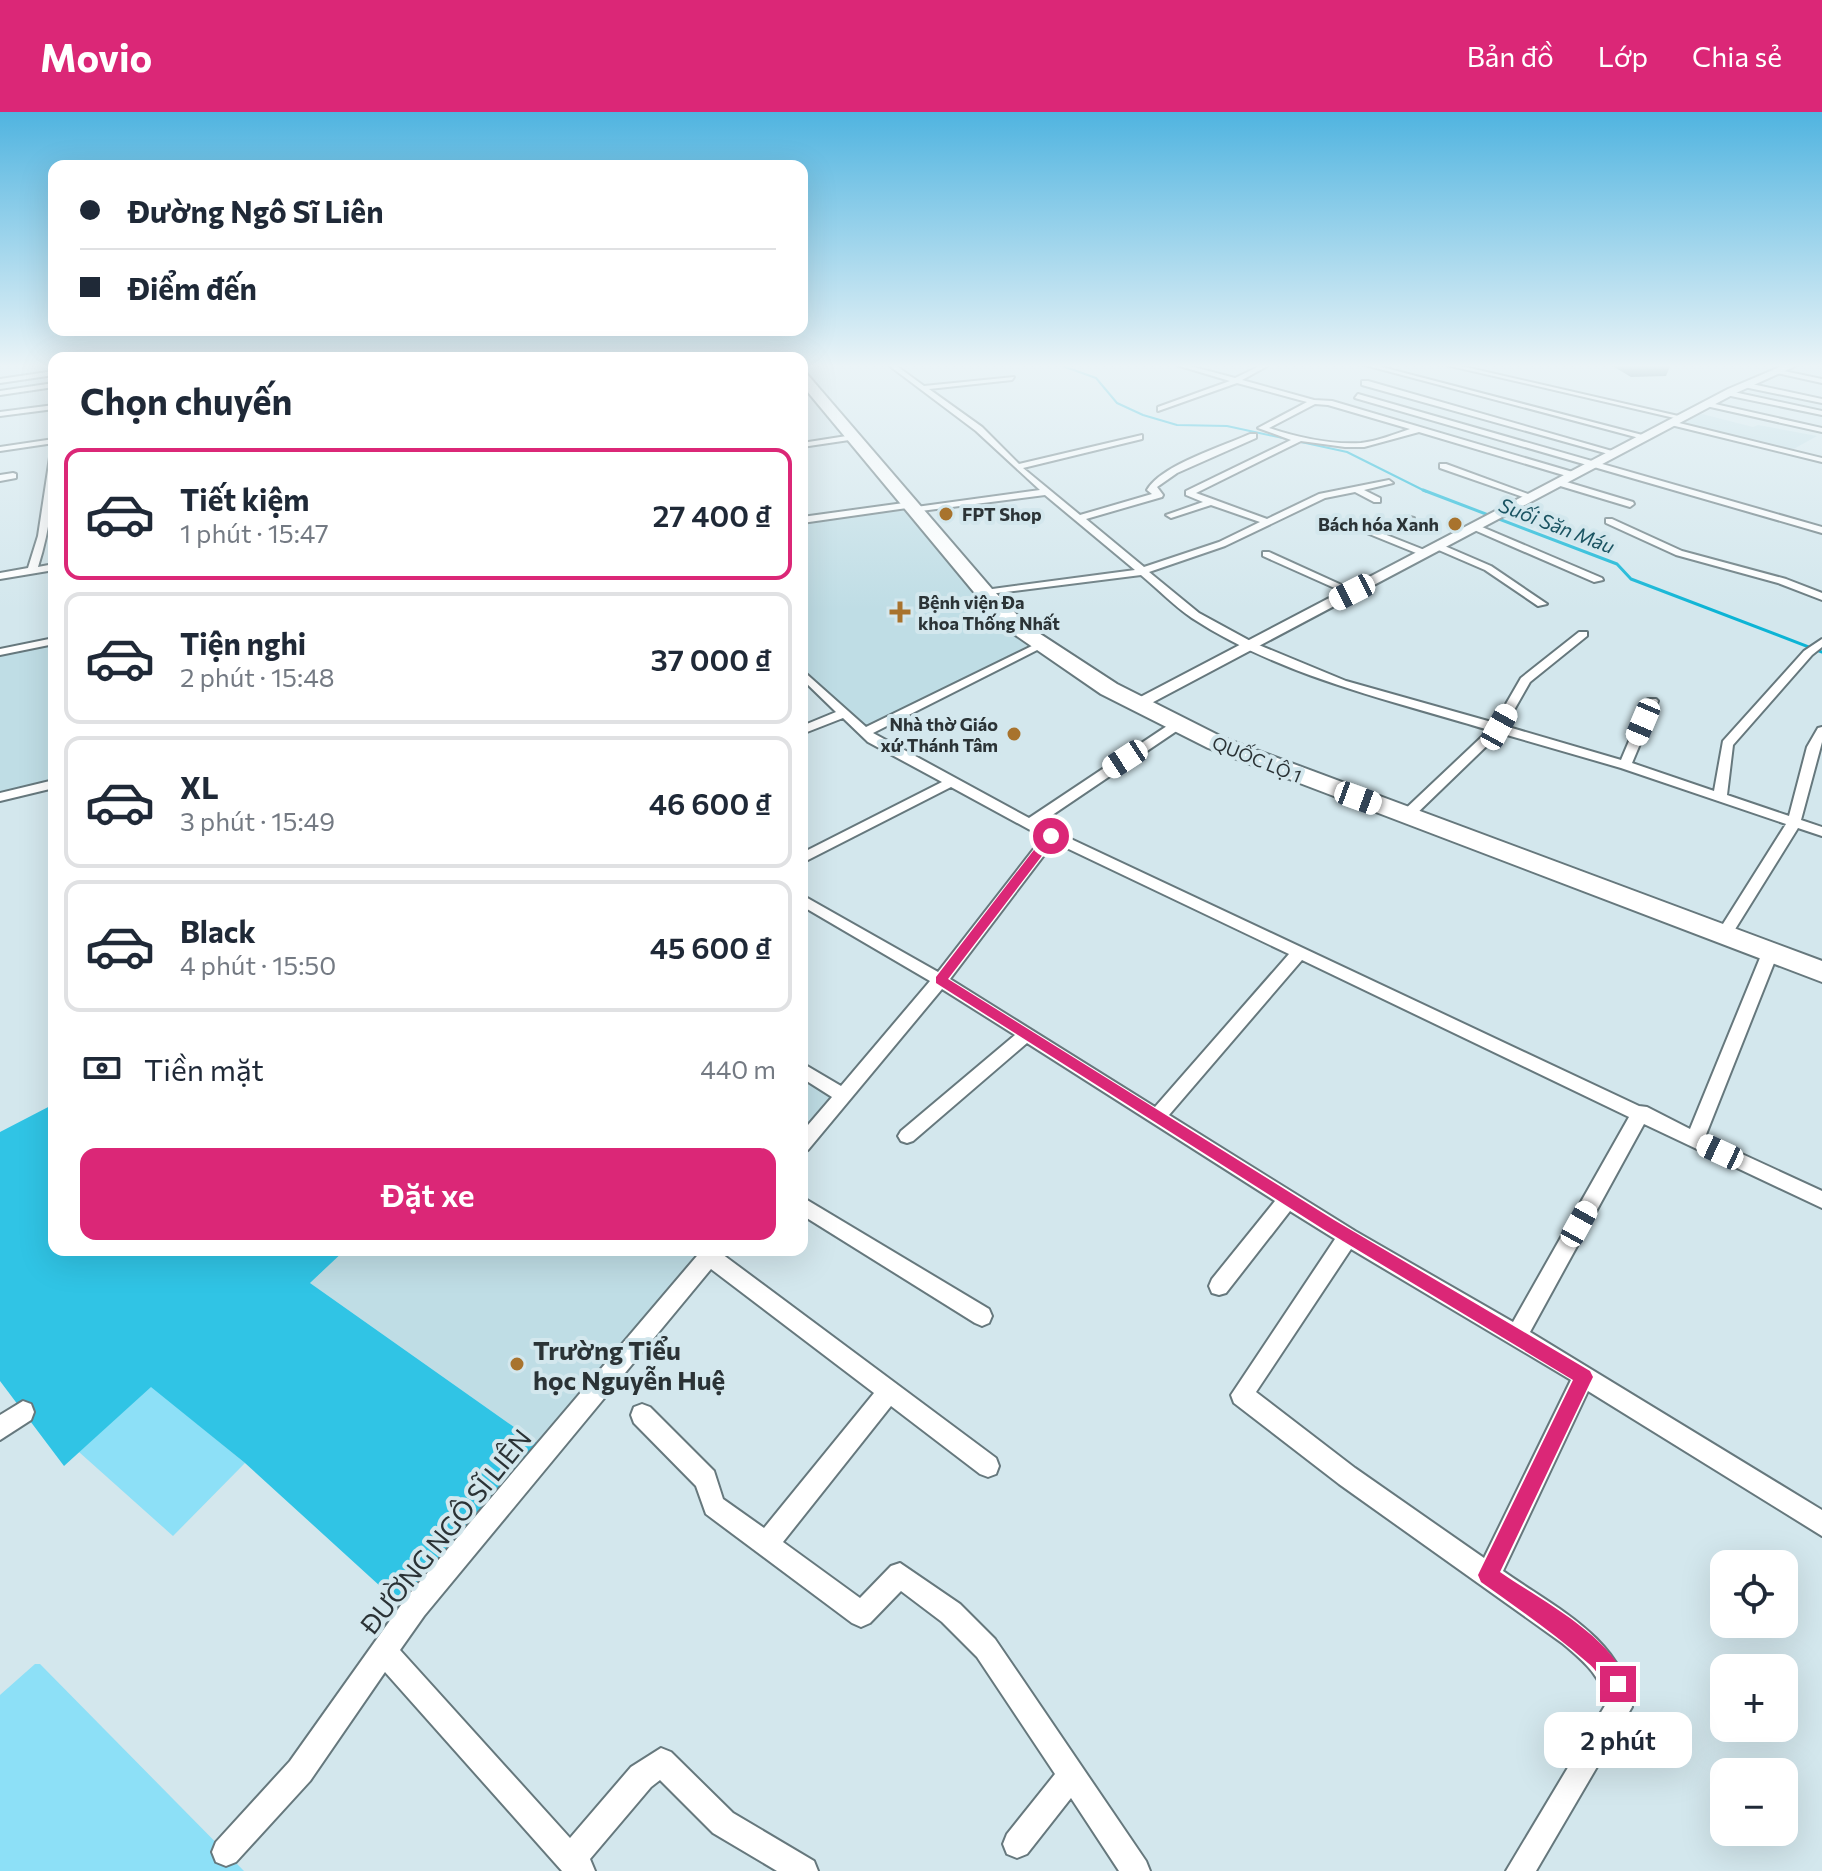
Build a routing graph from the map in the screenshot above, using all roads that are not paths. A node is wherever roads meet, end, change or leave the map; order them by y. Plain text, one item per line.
1 (861, 446) edge
2 (996, 446) edge
3 (1102, 446) edge
4 (1230, 446) edge
5 (1286, 446) edge
6 (1474, 446) edge
7 (1529, 446) edge
8 (1590, 446) edge
9 (1628, 446) edge
10 (1768, 446) edge
11 (1615, 453) junction
12 (1822, 460) edge
13 (1594, 465) junction
14 (1443, 466) dead end
15 (1017, 467) junction
16 (1573, 475) junction
17 (13, 476) dead end
18 (0, 478) edge
19 (1389, 483) dead end
20 (1560, 483) junction
21 (1355, 489) junction
22 (1046, 492) junction
23 (1532, 497) junction
24 (48, 500) edge
25 (1377, 500) dead end
26 (1211, 502) junction
27 (1630, 504) dead end
28 (913, 508) junction
29 (1171, 515) dead end
30 (1409, 518) dead end
31 (808, 519) edge
32 (1077, 519) junction
33 (1609, 521) dead end
34 (1267, 522) junction
35 (1357, 527) dead end
36 (1475, 527) junction
37 (1822, 530) edge
38 (1371, 532) junction
39 (1431, 550) junction
40 (1266, 554) dead end
41 (48, 568) edge
42 (32, 571) junction
43 (1140, 572) junction
44 (0, 576) edge
45 (1598, 580) dead end
46 (1352, 592) junction
47 (985, 593) junction
48 (1822, 597) edge
49 (1542, 604) dead end
50 (1583, 634) dead end
51 (48, 642) edge
52 (1042, 645) junction
53 (1250, 645) junction
54 (1815, 647) edge
55 (0, 652) edge
56 (808, 679) edge
57 (1652, 701) dead end
58 (1136, 704) junction
59 (844, 713) junction
60 (1177, 725) junction
61 (1499, 727) junction
62 (808, 728) edge
63 (1822, 731) edge
64 (865, 732) junction
65 (1625, 765) junction
66 (949, 783) junction
67 (48, 785) edge
68 (0, 797) edge
69 (1720, 798) junction
70 (1406, 816) junction
71 (1794, 823) junction
72 (1029, 824) junction
73 (1822, 832) edge
74 (1051, 836) junction
75 (808, 856) edge
76 (808, 903) edge
77 (1724, 935) junction
78 (1300, 952) junction
79 (1770, 953) junction
80 (1822, 972) edge
81 (940, 980) junction
82 (1026, 1035) junction
83 (808, 1074) edge
84 (844, 1096) junction
85 (1641, 1112) junction
86 (1156, 1118) junction
87 (907, 1136) dead end
88 (808, 1138) edge
89 (1695, 1140) junction
90 (1288, 1199) junction
91 (1822, 1200) edge
92 (808, 1209) edge
93 (1348, 1237) junction
94 (709, 1256) edge
95 (716, 1256) edge
96 (1219, 1286) dead end
97 (982, 1316) dead end
98 (1517, 1335) junction
99 (1584, 1377) junction
100 (888, 1393) junction
101 (23, 1412) dead end
102 (642, 1415) dead end
103 (0, 1429) edge
104 (988, 1466) dead end
105 (1822, 1524) edge
106 (767, 1543) junction
107 (1488, 1575) junction
108 (384, 1651) junction
109 (1072, 1775) junction
110 (1017, 1844) dead end
111 (226, 1852) dead end
112 (576, 1865) edge
113 (804, 1871) edge
114 (1136, 1871) edge
115 (1520, 1871) edge

1 - 28 highway, QUỐC LỘ 1
2 - 15 street
3 - 15 street
4 - 32 street
5 - 26 street
6 - 16 street
7 - 13 street
8 - 11 street
9 - 11 main road
10 - 12 street
11 - 13 main road
13 - 16 main road
13 - 37 street
14 - 23 street
15 - 22 street
16 - 20 main road
17 - 18 street
19 - 21 street
20 - 23 main road
20 - 27 street
21 - 25 street
21 - 34 street
22 - 28 street
22 - 32 street
23 - 36 main road
24 - 42 street
26 - 29 street
26 - 34 street
28 - 31 street
28 - 47 highway, QUỐC LỘ 1
30 - 38 street
32 - 43 street
33 - 48 street
34 - 43 street
35 - 38 street
36 - 39 main road
36 - 45 street
38 - 39 street
39 - 46 main road
39 - 49 street
40 - 46 street
41 - 42 street
42 - 44 street
43 - 47 street
43 - 53 street
46 - 53 main road
47 - 52 highway, QUỐC LỘ 1
50 - 61 street
51 - 55 street
52 - 58 highway, QUỐC LỘ 1
52 - 64 street
53 - 58 main road
53 - 61 street
54 - 69 street
56 - 59 street
57 - 65 street
58 - 60 highway, QUỐC LỘ 1
59 - 62 street
59 - 64 street
60 - 70 highway, QUỐC LỘ 1
60 - 72 street
61 - 65 street
61 - 70 street
63 - 71 street
64 - 66 street
65 - 69 street
66 - 72 street
66 - 75 street
67 - 68 street
69 - 71 street
70 - 77 highway, QUỐC LỘ 1
71 - 73 street
71 - 77 street
72 - 74 street
74 - 78 street
74 - 81 street
76 - 81 street
77 - 79 highway, QUỐC LỘ 1
78 - 85 street
78 - 86 street
79 - 80 highway, QUỐC LỘ 1
79 - 89 street
81 - 82 street
81 - 84 street
82 - 86 street
82 - 87 street
83 - 84 street
84 - 88 street
85 - 89 street
85 - 98 street
86 - 90 street
89 - 91 street
90 - 93 street
90 - 96 street
92 - 97 street
93 - 98 street
93 - 107 street
94 - 108 street, ĐƯỜNG NGÔ SĨ LIÊN
95 - 100 street
98 - 99 street
99 - 105 street
99 - 107 street
100 - 104 street
100 - 106 street
101 - 103 street
102 - 106 street
106 - 109 street
107 - 115 street
108 - 111 street, ĐƯỜNG NGÔ SĨ LIÊN
108 - 112 street
109 - 110 street
109 - 114 street
112 - 113 street

